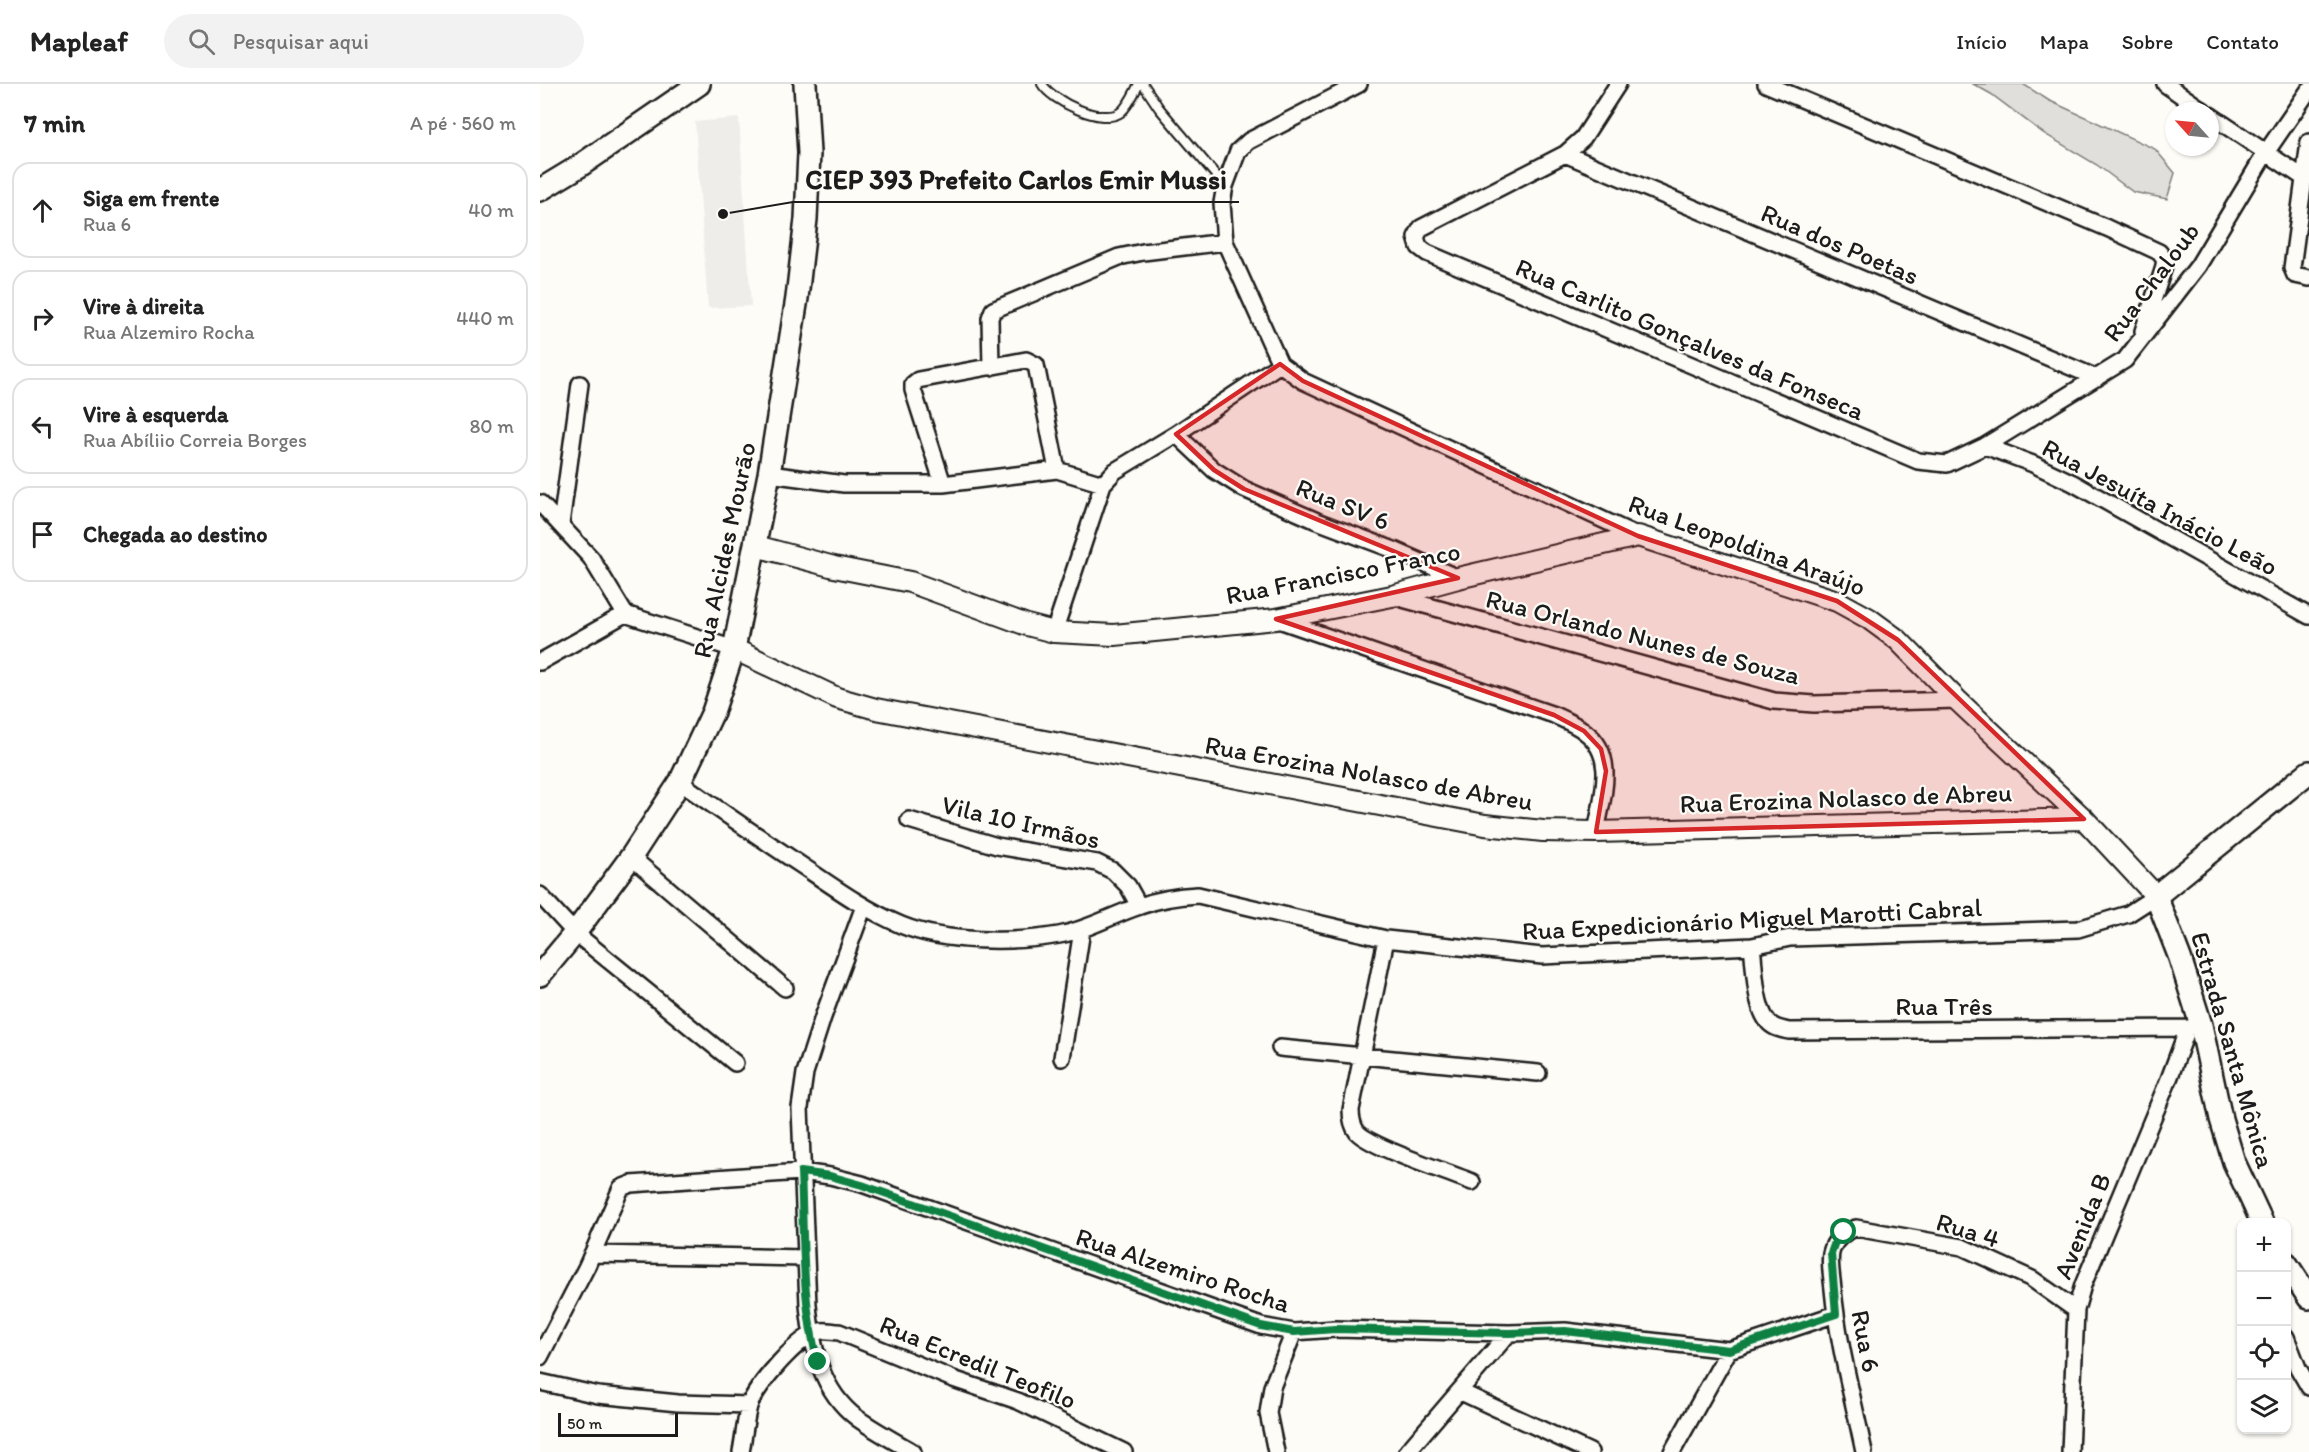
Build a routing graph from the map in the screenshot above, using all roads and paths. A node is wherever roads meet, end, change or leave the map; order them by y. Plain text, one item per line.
1 (699, 84) edge
2 (806, 84) edge
3 (1042, 84) edge
4 (1141, 84) edge
5 (1359, 84) edge
6 (1618, 84) edge
7 (1766, 84) edge
8 (2165, 84) edge
9 (2309, 90) edge
10 (2191, 102) edge
11 (2219, 121) edge
12 (2309, 142) edge
13 (1565, 154) junction
14 (2265, 154) junction
15 (2304, 178) junction
16 (1225, 186) junction
17 (540, 190) edge
18 (1225, 242) junction
19 (2309, 278) edge
20 (2140, 343) junction
21 (1280, 364) junction
22 (991, 367) junction
23 (2097, 378) junction
24 (580, 384) dead end
25 (1176, 434) junction
26 (1985, 446) junction
27 (1947, 464) joint
28 (1057, 470) junction
29 (769, 474) junction
30 (943, 484) junction
31 (1103, 484) junction
32 (540, 503) edge
33 (561, 524) junction
34 (1638, 536) junction
35 (756, 546) junction
36 (1458, 578) junction
37 (1392, 596) junction
38 (625, 614) junction
39 (2309, 616) edge
40 (1276, 619) junction
41 (1054, 632) junction
42 (734, 648) junction
43 (540, 662) edge
44 (1957, 700) junction
45 (2309, 772) edge
46 (680, 782) junction
47 (2084, 819) junction
48 (909, 820) dead end
49 (1596, 832) junction
50 (631, 857) junction
51 (540, 895) edge
52 (2156, 896) junction
53 (864, 906) junction
54 (1138, 906) junction
55 (1082, 930) junction
56 (575, 933) junction
57 (1386, 939) junction
58 (1752, 946) junction
59 (540, 975) edge
60 (785, 988) dead end
61 (2194, 1027) junction
62 (1280, 1048) dead end
63 (1363, 1055) junction
64 (1062, 1058) dead end
65 (735, 1063) dead end
66 (1538, 1073) dead end
67 (801, 1172) junction
68 (1472, 1182) dead end
69 (2260, 1218) edge
70 (1838, 1239) joint
71 (592, 1254) junction
72 (805, 1258) junction
73 (2291, 1271) edge
74 (2309, 1298) edge
75 (2076, 1310) junction
76 (1836, 1314) junction
77 (1294, 1332) junction
78 (1509, 1333) junction
79 (810, 1335) junction
80 (1729, 1350) junction
81 (2291, 1350) edge
82 (540, 1357) edge
83 (540, 1382) edge
84 (2309, 1388) edge
85 (1461, 1392) junction
86 (750, 1405) junction
87 (745, 1449) edge
88 (913, 1452) edge
89 (1124, 1452) edge
90 (1276, 1452) edge
91 (1407, 1452) edge
92 (1590, 1452) edge
93 (1672, 1452) edge
94 (1864, 1452) edge
95 (2070, 1452) edge

1 - 17 main road
2 - 29 main road, Rua Alcides Mourão
3 - 4 lane
4 - 16 lane
5 - 16 street
6 - 13 street
7 - 20 street
8 - 10 street
9 - 14 street, Rua Chaloub
11 - 14 street
12 - 15 street
13 - 23 street, Rua dos Poetas
13 - 27 street, Rua Carlito Gonçalves da Fonseca
14 - 15 street
14 - 20 street, Rua Chaloub
15 - 19 street
16 - 18 street
18 - 21 street
18 - 22 street
20 - 23 street, Rua Chaloub
21 - 25 street
21 - 34 street, Rua Leopoldina Araújo
22 - 28 street
22 - 30 street
23 - 26 street, Rua Chaloub
24 - 33 street
25 - 31 street
25 - 36 street, Rua SV 6
26 - 27 street, Rua Chaloub
26 - 39 street, Rua Jesuíta Inácio Leão
28 - 30 street
28 - 31 street
29 - 30 street
29 - 35 main road, Rua Alcides Mourão
31 - 41 street
32 - 33 street
33 - 38 street
34 - 36 street, Rua Francisco Franco
34 - 44 street, Rua Leopoldina Araújo
35 - 41 street, Rua Francisco Franco
35 - 42 main road, Rua Alcides Mourão
36 - 37 street, Rua Francisco Franco
37 - 40 street, Rua Francisco Franco
37 - 44 street, Rua Orlando Nunes de Souza
38 - 42 street
38 - 43 street
40 - 41 street, Rua Francisco Franco
40 - 49 street
42 - 46 main road, Rua Alcides Mourão
42 - 49 street, Rua Erozina Nolasco de Abreu
44 - 47 street, Rua Leopoldina Araújo
45 - 52 main road
46 - 50 main road, Rua Alcides Mourão
46 - 53 street, Rua Expedicionário Miguel Marotti Cabral
47 - 49 street, Rua Erozina Nolasco de Abreu
47 - 52 street, Rua Leopoldina Araújo
48 - 54 street, Vila 10 Irmãos
50 - 56 main road, Rua Alcides Mourão
50 - 60 street
51 - 56 street
52 - 58 street, Rua Expedicionário Miguel Marotti Cabral
52 - 61 main road, Estrada Santa Mônica
53 - 55 street, Rua Expedicionário Miguel Marotti Cabral
53 - 67 street
54 - 55 street, Rua Expedicionário Miguel Marotti Cabral
54 - 57 street, Rua Expedicionário Miguel Marotti Cabral
55 - 64 street
56 - 59 main road, Rua Alcides Mourão
56 - 65 street
57 - 58 street, Rua Expedicionário Miguel Marotti Cabral
57 - 63 street
58 - 61 street, Rua Três
61 - 69 main road, Estrada Santa Mônica
61 - 75 street, Avenida B
62 - 63 street
63 - 66 street
63 - 68 street
67 - 71 street, Rua Alzemiro Rocha
67 - 72 street
67 - 77 street, Rua Alzemiro Rocha
70 - 75 street, Rua 4
70 - 76 street, Rua 6
71 - 72 street
71 - 82 street
72 - 79 street
73 - 74 main road
75 - 95 street, Avenida B
76 - 80 street, Rua Alzemiro Rocha
76 - 94 street, Rua 6
77 - 78 street, Rua Alzemiro Rocha
77 - 90 street
78 - 80 street, Rua Alzemiro Rocha
78 - 85 street
79 - 86 street
79 - 88 street
79 - 89 street, Rua Ecredil Teofilo
80 - 93 street
81 - 84 street
83 - 86 street
85 - 91 street
85 - 92 street
86 - 87 street

